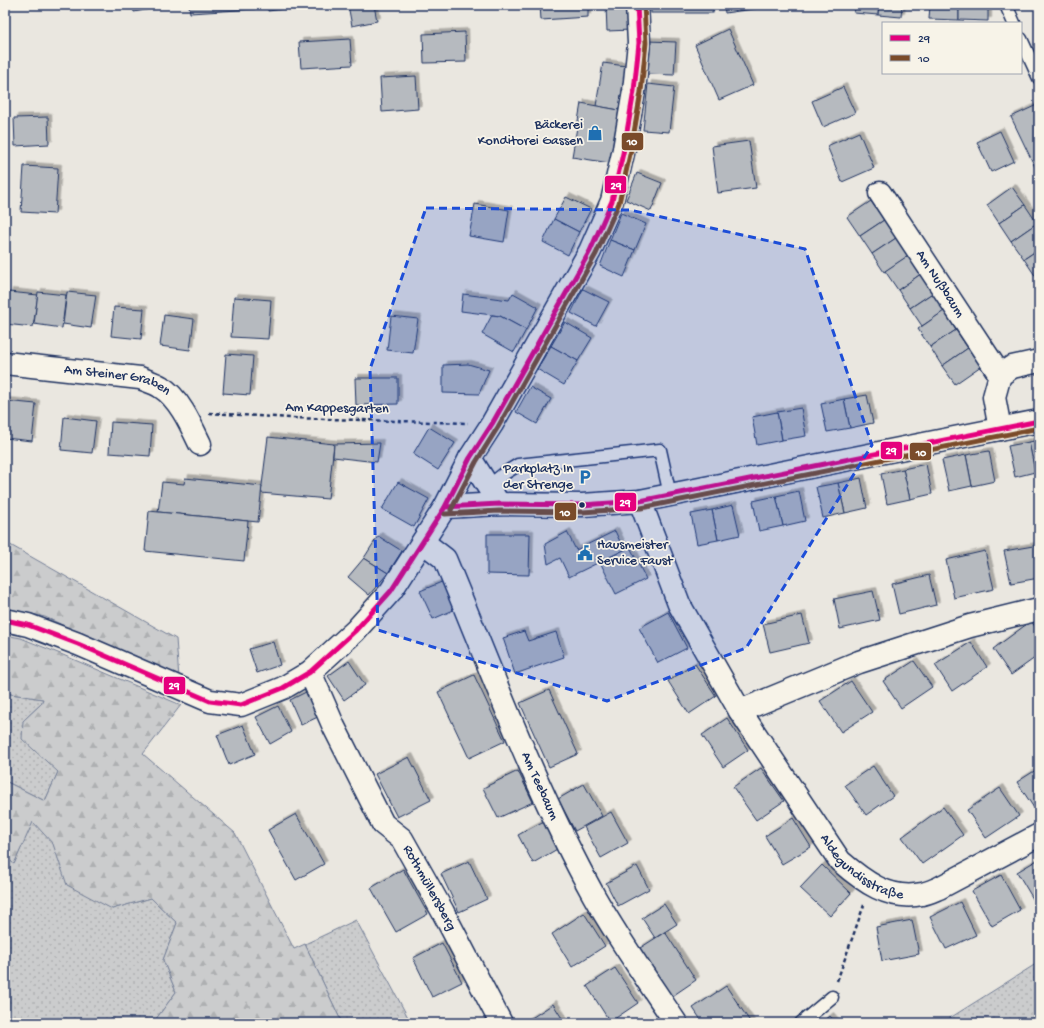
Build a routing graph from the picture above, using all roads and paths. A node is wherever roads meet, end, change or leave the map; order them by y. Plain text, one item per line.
1 (637, 5) edge
2 (1006, 5) edge
3 (1014, 22) edge
4 (1022, 41) edge
5 (1039, 78) edge
6 (880, 193) dead end
7 (1039, 361) edge
8 (5, 363) edge
9 (1000, 375) junction
10 (183, 412) junction
11 (1039, 421) edge
12 (492, 424) junction
13 (1000, 429) junction
14 (200, 444) dead end
15 (470, 458) junction
16 (670, 495) junction
17 (491, 499) junction
18 (640, 501) junction
19 (445, 507) junction
20 (423, 542) junction
21 (1039, 609) edge
22 (5, 620) edge
23 (310, 672) junction
24 (740, 711) junction
25 (1039, 835) edge
26 (870, 886) junction
27 (832, 997) joint
28 (501, 1023) edge
29 (676, 1023) edge
30 (801, 1023) edge

1 - 12 street
2 - 3 lane
4 - 5 lane
6 - 9 street, Am Nußbaum
7 - 9 street
8 - 10 street, Am Steiner Graben
9 - 13 street
10 - 12 path, Am Kappesgarten
10 - 14 street, Am Steiner Graben
11 - 13 street
12 - 15 street
13 - 16 street
15 - 17 street
15 - 19 street
16 - 17 lane
16 - 18 street
17 - 18 street
17 - 19 street
18 - 24 street, Aldegundisstraße
19 - 20 street
20 - 23 street
20 - 29 street, Am Teebaum
21 - 24 street
22 - 23 street
23 - 28 street, Rothmüllersberg
24 - 26 street, Aldegundisstraße
25 - 26 street, Aldegundisstraße
26 - 27 path
27 - 30 lane

